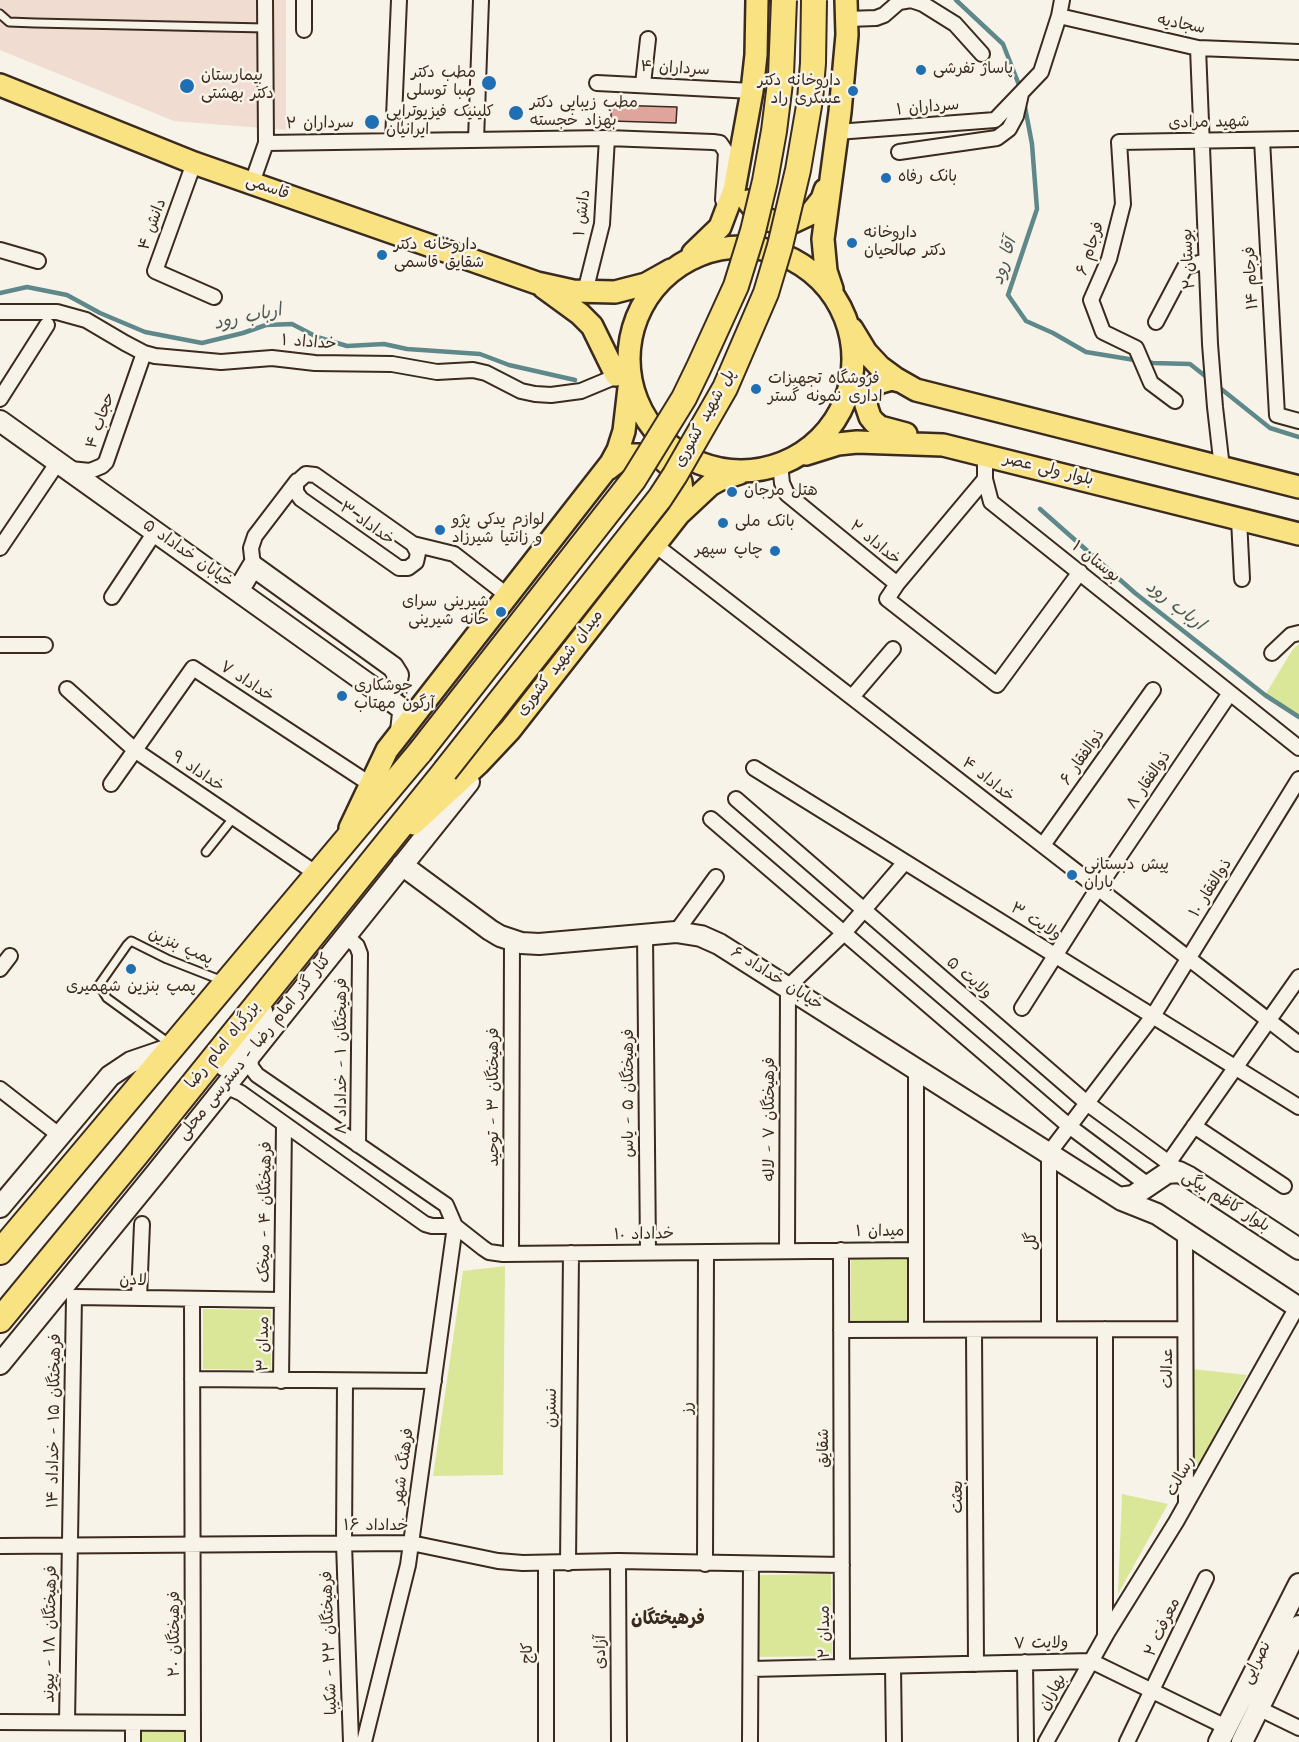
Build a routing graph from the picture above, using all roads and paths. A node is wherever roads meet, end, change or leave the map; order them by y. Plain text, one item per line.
1 (265, 0) edge
2 (304, 0) edge
3 (399, 0) edge
4 (481, 0) edge
5 (757, 0) edge
6 (784, 0) edge
7 (814, 0) edge
8 (1062, 0) edge
9 (846, 10) edge
10 (0, 14) edge
11 (1059, 16) junction
12 (265, 28) junction
13 (304, 30) dead end
14 (648, 39) dead end
15 (1198, 48) junction
16 (1299, 52) edge
17 (982, 54) dead end
18 (597, 82) dead end
19 (643, 84) junction
20 (3, 87) edge
21 (752, 91) junction
22 (1017, 97) junction
23 (837, 132) junction
24 (745, 133) junction
25 (607, 138) junction
26 (1299, 139) edge
27 (476, 140) junction
28 (1201, 140) junction
29 (1262, 140) junction
30 (393, 141) junction
31 (1119, 142) joint
32 (266, 143) junction
33 (899, 152) dead end
34 (834, 156) junction
35 (194, 164) junction
36 (252, 183) junction
37 (720, 227) junction
38 (0, 250) edge
39 (38, 261) dead end
40 (1206, 261) junction
41 (676, 267) junction
42 (537, 283) junction
43 (585, 292) junction
44 (214, 297) dead end
45 (839, 306) junction
46 (0, 312) edge
47 (1156, 322) dead end
48 (47, 325) dead end
49 (144, 352) junction
50 (625, 374) junction
51 (899, 381) junction
52 (0, 399) edge
53 (1175, 401) dead end
54 (0, 421) edge
55 (1299, 422) edge
56 (943, 445) junction
57 (985, 455) junction
58 (787, 461) junction
59 (63, 466) junction
60 (1222, 468) junction
61 (754, 471) junction
62 (604, 473) junction
63 (299, 479) junction
64 (985, 479) junction
65 (1299, 487) edge
66 (679, 514) junction
67 (1239, 519) junction
68 (155, 532) junction
69 (1299, 534) edge
70 (413, 544) junction
71 (654, 544) junction
72 (0, 548) edge
73 (253, 566) junction
74 (1080, 572) junction
75 (1242, 579) dead end
76 (897, 584) junction
77 (238, 591) junction
78 (508, 596) junction
79 (112, 597) dead end
80 (1299, 633) edge
81 (0, 645) edge
82 (45, 645) dead end
83 (893, 649) dead end
84 (1272, 653) dead end
85 (67, 689) dead end
86 (375, 689) junction
87 (1153, 690) dead end
88 (1230, 693) junction
89 (852, 697) junction
90 (510, 730) junction
91 (401, 731) junction
92 (1299, 748) edge
93 (136, 751) junction
94 (754, 768) dead end
95 (445, 771) joint
96 (1299, 779) edge
97 (111, 784) dead end
98 (370, 784) junction
99 (736, 799) dead end
100 (234, 817) junction
101 (711, 819) dead end
102 (343, 843) junction
103 (1042, 845) junction
104 (206, 852) dead end
105 (905, 862) junction
106 (402, 865) junction
107 (369, 866) junction
108 (317, 874) junction
109 (716, 878) dead end
110 (1098, 888) junction
111 (864, 910) junction
112 (676, 932) junction
113 (844, 933) junction
114 (645, 934) junction
115 (346, 936) junction
116 (512, 940) junction
117 (10, 956) dead end
118 (1056, 956) junction
119 (1188, 958) junction
120 (290, 964) junction
121 (0, 969) edge
122 (1299, 977) edge
123 (225, 982) junction
124 (788, 987) junction
125 (1022, 1008) dead end
126 (1153, 1016) junction
127 (1269, 1021) junction
128 (1299, 1044) edge
129 (171, 1047) junction
130 (250, 1056) junction
131 (1234, 1066) junction
132 (916, 1069) junction
133 (0, 1089) edge
134 (222, 1090) junction
135 (1088, 1104) junction
136 (1299, 1107) edge
137 (284, 1124) junction
138 (1069, 1126) junction
139 (1194, 1126) junction
140 (59, 1136) junction
141 (358, 1145) junction
142 (1049, 1153) junction
143 (1168, 1162) junction
144 (1185, 1175) junction
145 (1148, 1185) junction
146 (1284, 1186) dead end
147 (143, 1190) junction
148 (1120, 1199) junction
149 (0, 1207) edge
150 (1161, 1216) junction
151 (142, 1224) dead end
152 (455, 1226) junction
153 (1185, 1232) junction
154 (1299, 1249) edge
155 (842, 1250) junction
156 (916, 1250) junction
157 (787, 1251) junction
158 (0, 1252) edge
159 (648, 1252) junction
160 (706, 1252) junction
161 (572, 1253) junction
162 (510, 1254) junction
163 (74, 1297) joint
164 (139, 1298) junction
165 (192, 1299) junction
166 (282, 1300) junction
167 (1298, 1306) edge
168 (0, 1320) edge
169 (1049, 1329) junction
170 (1105, 1329) junction
171 (1185, 1329) junction
172 (841, 1330) junction
173 (916, 1330) junction
174 (974, 1330) junction
175 (0, 1364) edge
176 (192, 1379) junction
177 (281, 1381) junction
178 (345, 1381) junction
179 (434, 1381) junction
180 (1186, 1505) junction
181 (411, 1543) junction
182 (344, 1544) junction
183 (70, 1545) junction
184 (192, 1545) junction
185 (0, 1546) edge
186 (618, 1561) junction
187 (546, 1563) junction
188 (568, 1563) junction
189 (705, 1564) junction
190 (751, 1564) junction
191 (842, 1565) junction
192 (1206, 1578) dead end
193 (1299, 1584) edge
194 (1299, 1626) edge
195 (1105, 1637) junction
196 (1091, 1661) junction
197 (1025, 1662) junction
198 (976, 1664) junction
199 (893, 1665) junction
200 (843, 1667) junction
201 (751, 1669) junction
202 (1152, 1692) junction
203 (1258, 1708) junction
204 (0, 1722) edge
205 (67, 1722) junction
206 (133, 1722) junction
207 (193, 1723) junction
208 (1299, 1728) edge
209 (1222, 1735) edge
210 (133, 1742) edge
211 (193, 1742) edge
212 (351, 1742) edge
213 (364, 1742) edge
214 (546, 1742) edge
215 (619, 1742) edge
216 (750, 1742) edge
217 (894, 1742) edge
218 (1026, 1742) edge
219 (1046, 1742) edge
220 (1127, 1742) edge
221 (1242, 1742) edge

1 - 12 street
2 - 13 street
3 - 30 street
4 - 27 street
5 - 21 main road, میدان شهید کشوری
6 - 102 highway, پل شهید کشوری, bridge
7 - 95 highway, پل شهید کشوری, bridge
8 - 11 street
9 - 17 street
9 - 23 main road, میدان شهید کشوری
10 - 12 lane
11 - 15 street, سجادیه
11 - 22 street, سرداران ۱
12 - 32 street
14 - 19 street
15 - 16 street, سجادیه
15 - 28 street, بوستان ۲
18 - 19 street, سرداران ۴
19 - 21 street, سرداران ۴
20 - 35 main road, قاسمی
21 - 24 main road, میدان شهید کشوری
22 - 23 street, سرداران ۱
22 - 33 street
23 - 34 main road, میدان شهید کشوری
24 - 34 main road
24 - 37 main road, میدان شهید کشوری
25 - 27 street, سرداران ۲
25 - 37 street, سرداران ۲
25 - 43 street, دانش ۱
26 - 29 street, شهید مرادی
27 - 30 street, سرداران ۲
28 - 29 street, شهید مرادی
28 - 31 street, شهید مرادی
28 - 40 street, بوستان ۲
29 - 55 street, فرجام ۱۴
30 - 32 street, سرداران ۲
31 - 53 street, فرجام ۶
32 - 36 street
34 - 45 main road, میدان شهید کشوری
35 - 36 main road, قاسمی
35 - 44 street, دانش ۴
36 - 42 main road, قاسمی
37 - 41 main road, میدان شهید کشوری
38 - 39 street
40 - 47 street
40 - 60 street, بوستان ۲
41 - 43 main road
41 - 45 main road, میدان شهید کشوری
41 - 50 main road, میدان شهید کشوری
42 - 43 main road
42 - 50 main road
45 - 51 main road
45 - 58 main road, میدان شهید کشوری
46 - 49 street, خداداد ۱
48 - 52 street
49 - 50 street, خداداد ۱
49 - 59 street, حجاب ۴
50 - 61 main road, میدان شهید کشوری
50 - 62 main road, میدان شهید کشوری
51 - 56 main road
51 - 60 main road
54 - 59 main road, خیابان خداداد ۵
56 - 57 main road, بلوار ولی عصر
56 - 58 main road, بلوار ولی عصر
57 - 64 street, بوستان ۱
57 - 67 main road, بلوار ولی عصر
58 - 61 main road, میدان شهید کشوری
58 - 76 street, خداداد ۲
59 - 68 main road, خیابان خداداد ۵
59 - 72 street
60 - 65 main road
61 - 66 main road, میدان شهید کشوری
62 - 66 main road
62 - 78 main road, میدان شهید کشوری
63 - 70 street, خداداد ۳
63 - 70 street, خداداد ۳
63 - 73 street
64 - 74 street, بوستان ۱
64 - 76 street
66 - 71 main road, میدان شهید کشوری
67 - 69 main road, بلوار ولی عصر
67 - 75 street
68 - 77 main road, خیابان خداداد ۵
68 - 79 street
70 - 78 street, خداداد ۳
71 - 89 street, خداداد ۴
71 - 90 main road, میدان شهید کشوری
73 - 77 main road
73 - 86 main road, خیابان خداداد ۵
74 - 76 street, خداداد ۲
74 - 88 street, بوستان ۱
77 - 86 main road, خیابان خداداد ۵
78 - 91 main road, میدان شهید کشوری
80 - 84 street
81 - 82 street
83 - 89 street
85 - 93 street, خداداد ۹
86 - 91 main road, خیابان خداداد ۵
87 - 103 street, ذوالفقار ۶
88 - 92 street, بوستان ۱
88 - 110 street, ذوالفقار ۸
89 - 103 street, خداداد ۴
90 - 106 main road, کنار گذر امام رضا - دسترسی محلی
90 - 107 main road, میدان شهید کشوری
91 - 98 main road, میدان شهید کشوری
93 - 97 street, خداداد ۷
93 - 98 street, خداداد ۷
93 - 100 street, خداداد ۹
94 - 105 street, ولایت ۳
95 - 107 highway, بزرگراه امام رضا
96 - 119 street, ذوالفقار ۱۰
98 - 102 main road, میدان شهید کشوری
99 - 111 street, ولایت ۵
100 - 104 lane
100 - 108 street, خداداد ۹
101 - 113 street
102 - 108 highway
103 - 110 street, خداداد ۴
105 - 111 street
105 - 118 street, ولایت ۳
106 - 115 main road, کنار گذر امام رضا - دسترسی محلی
106 - 116 main road, خیابان خداداد ۶
107 - 120 highway, بزرگراه امام رضا
108 - 123 highway
109 - 112 street
110 - 118 street, ذوالفقار ۸
110 - 119 street, خداداد ۴
111 - 113 street
111 - 135 street, ولایت ۵
112 - 114 main road, خیابان خداداد ۶
112 - 124 main road, خیابان خداداد ۶
113 - 124 street
113 - 138 street
114 - 116 main road, خیابان خداداد ۶
114 - 159 street, فرهیختگان ۵ - یاس
115 - 130 main road, کنار گذر امام رضا - دسترسی محلی
115 - 141 street, فرهیختگان ۱ - خداداد ۸
116 - 162 street, فرهیختگان ۳ - توحید
117 - 121 street
118 - 125 street, ذوالفقار ۸
118 - 126 street, ولایت ۳
119 - 126 street, ذوالفقار ۱۰
119 - 127 street, خداداد ۴
120 - 147 main road
120 - 168 highway, بزرگراه امام رضا
122 - 127 street
123 - 129 highway
123 - 129 lane, پمپ بنزین
124 - 132 main road, خیابان خداداد ۶
124 - 157 street, فرهیختگان ۷ - لاله
126 - 131 street, ولایت ۳
126 - 135 street, ذوالفقار ۱۰
127 - 128 street, خداداد ۴
127 - 131 street
129 - 140 main road
129 - 158 highway
130 - 134 main road, کنار گذر امام رضا - دسترسی محلی
130 - 141 street, خداداد ۱۰
131 - 136 street, ولایت ۳
131 - 139 street
132 - 142 main road, خیابان خداداد ۶
132 - 156 street
133 - 140 street
134 - 137 street
134 - 147 main road, کنار گذر امام رضا - دسترسی محلی
135 - 138 street, ذوالفقار ۱۰
135 - 143 street, ولایت ۵
137 - 152 street
137 - 166 street, فرهیختگان ۴ - میخک
138 - 142 street, ذوالفقار ۱۰
138 - 145 street
139 - 143 street
139 - 146 street
140 - 149 main road
141 - 152 street, خداداد ۱۰
142 - 148 main road, خیابان خداداد ۶
142 - 169 street, گل
143 - 144 street, ولایت ۵
144 - 145 main road, بلوار کاظم بیگی
144 - 154 main road, بلوار کاظم بیگی
145 - 148 main road, بلوار کاظم بیگی
145 - 150 main road
147 - 175 main road, کنار گذر امام رضا - دسترسی محلی
148 - 150 main road
150 - 153 main road
151 - 164 street
152 - 162 street, خداداد ۱۰
152 - 179 street, فرهنگ شهر
153 - 167 main road
153 - 171 street, عدالت
155 - 156 street, میدان ۱
155 - 157 street, خداداد ۱۰
155 - 172 street, میدان ۱
156 - 173 street, میدان ۱
157 - 160 street, خداداد ۱۰
159 - 160 street, خداداد ۱۰
159 - 161 street, خداداد ۱۰
160 - 189 street, رز
161 - 162 street, خداداد ۱۰
161 - 188 street, نسترن
163 - 164 street, لادن
163 - 183 street, فرهیختگان ۱۵ - خداداد ۱۴
164 - 165 street, لادن
165 - 166 street, میدان ۳
165 - 176 street
166 - 177 street, میدان ۳
167 - 180 street, رسالت
169 - 170 street
169 - 174 street
170 - 171 street
170 - 195 street
171 - 180 street, عدالت
172 - 173 street
172 - 191 street, شقایق
173 - 174 street
174 - 198 street, بعثت
176 - 177 street, میدان ۳
176 - 184 street, فرهیختگان ۲۰
177 - 178 street
178 - 179 street
178 - 182 street, فرهیختگان ۲۲ - شکیبا
179 - 181 street, فرهنگ شهر
180 - 195 street, رسالت
181 - 182 street, خداداد ۱۶
181 - 187 street, خداداد ۱۶
181 - 213 street, فرهنگ شهر
182 - 184 street, خداداد ۱۶
182 - 212 street, فرهیختگان ۲۲ - شکیبا
183 - 184 street, خداداد ۱۶
183 - 185 street, خداداد ۱۶
183 - 205 street, فرهیختگان ۱۸ - پیوند
184 - 207 street, فرهیختگان ۲۰
186 - 188 street, خداداد ۱۶
186 - 189 street, خداداد ۱۶
186 - 215 street, آزادی
187 - 188 street, خداداد ۱۶
187 - 214 street, کاج
189 - 190 street, خداداد ۱۶
190 - 191 street
190 - 201 street
191 - 200 street, میدان ۲
192 - 202 street, معرفت ۲
193 - 209 main road, نصرایی
194 - 203 main road
195 - 196 street, رسالت
196 - 197 street, ولایت ۷
196 - 202 street, ولایت ۷
196 - 219 street, بهاران
197 - 198 street, ولایت ۷
197 - 218 street
198 - 199 street, ولایت ۷
199 - 200 street, ولایت ۷
199 - 217 street
200 - 201 street, میدان ۲
201 - 216 street
202 - 209 street, ولایت ۷
202 - 220 street, معرفت ۲
203 - 208 street
203 - 221 main road
204 - 205 street
205 - 206 street
206 - 207 street
206 - 210 street
207 - 211 street, فرهیختگان ۲۰

